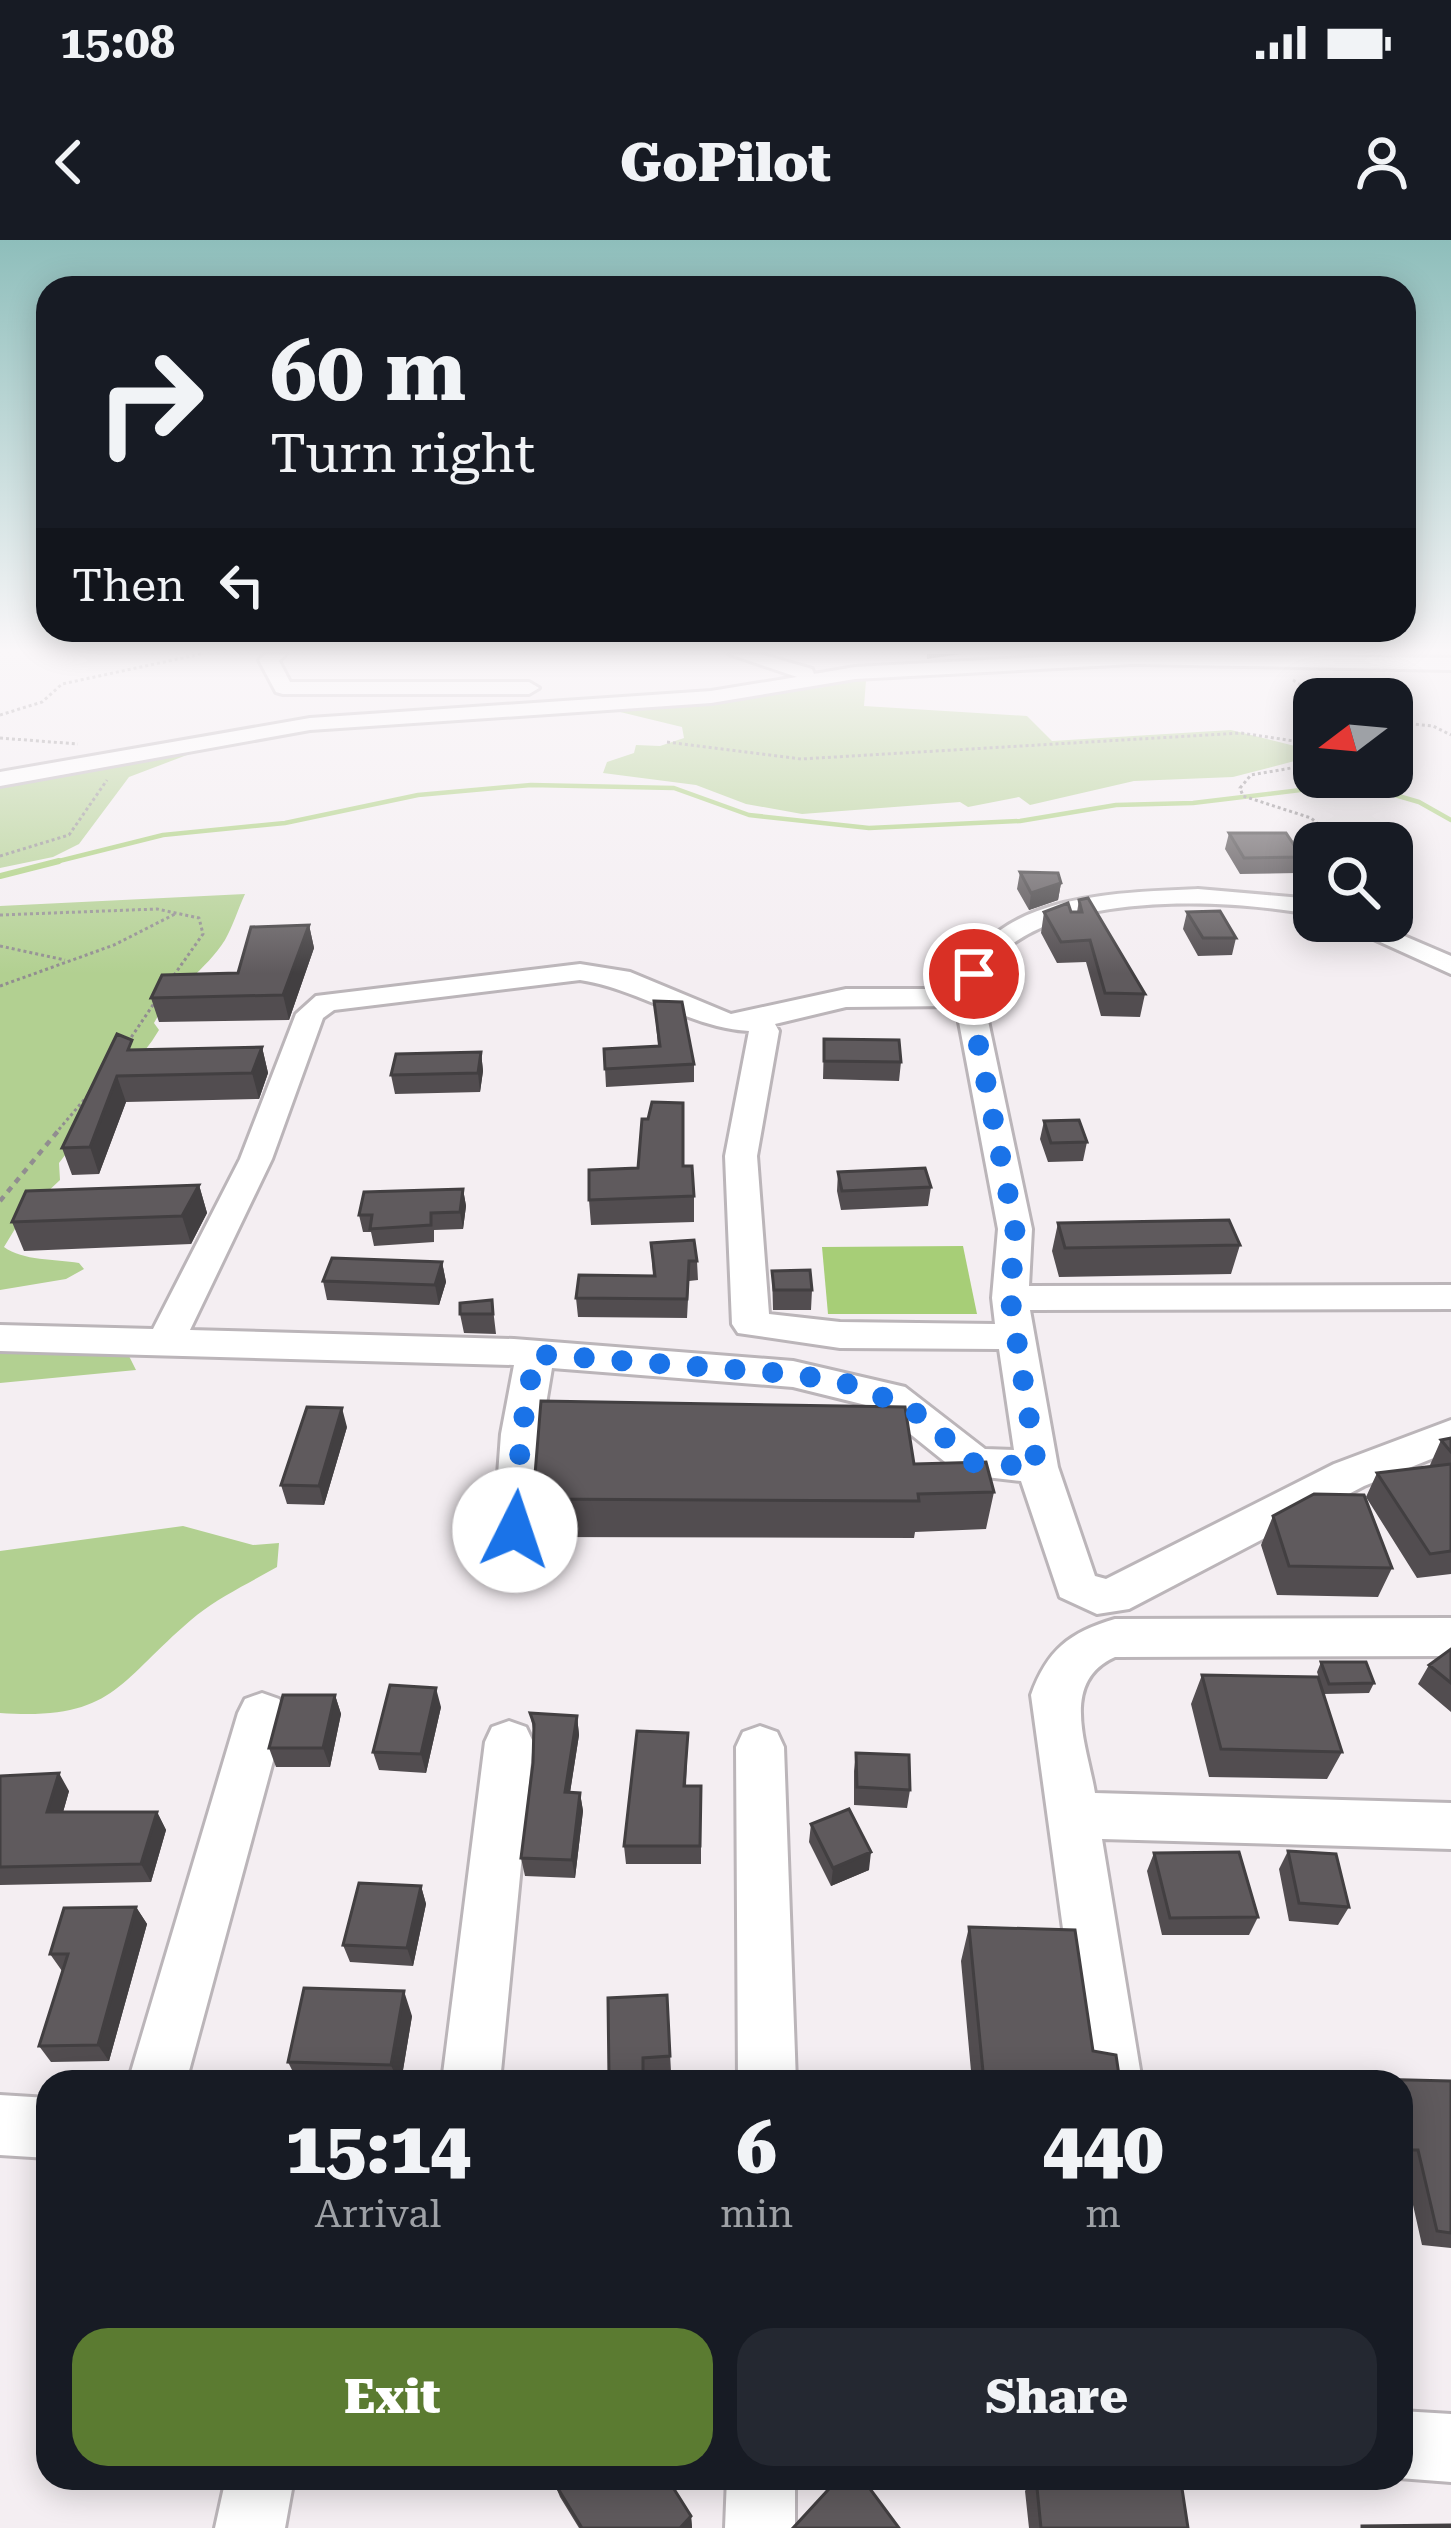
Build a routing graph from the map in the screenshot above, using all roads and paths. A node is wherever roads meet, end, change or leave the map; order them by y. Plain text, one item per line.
1 (97, 761) edge
2 (142, 761) edge
3 (1293, 768) edge
4 (0, 779) edge
5 (1316, 822) edge
6 (0, 856) edge
7 (1293, 904) edge
8 (179, 912) junction
9 (0, 915) edge
10 (1395, 942) edge
11 (0, 946) edge
12 (69, 961) junction
13 (1451, 966) edge
14 (0, 986) edge
15 (969, 997) junction
16 (758, 1021) junction
17 (121, 1051) edge
18 (100, 1082) edge
19 (0, 1201) edge
20 (1451, 1297) edge
21 (1010, 1298) junction
22 (1017, 1337) junction
23 (0, 1338) edge
24 (167, 1340) junction
25 (535, 1354) junction
26 (841, 1423) edge
27 (932, 1427) junction
28 (1451, 1435) edge
29 (1037, 1467) junction
30 (515, 1530) dead end
31 (1451, 1637) edge
32 (262, 1713) dead end
33 (509, 1742) dead end
34 (760, 1747) dead end
35 (1073, 1815) junction
36 (1451, 1826) edge
37 (160, 2070) edge
38 (472, 2070) edge
39 (767, 2070) edge
40 (1111, 2070) edge
41 (0, 2126) edge
42 (36, 2128) edge
43 (1413, 2445) edge
44 (1451, 2447) edge
45 (258, 2490) edge
46 (761, 2490) edge
47 (250, 2528) edge
48 (760, 2528) edge

1 - 4 street
2 - 6 path
3 - 5 path
7 - 15 street
8 - 9 path
8 - 12 path
8 - 17 path
10 - 13 street
11 - 12 path
12 - 14 path
15 - 16 street
15 - 21 street
16 - 22 street
16 - 24 street
18 - 19 path
20 - 21 street
21 - 22 street
22 - 29 street
23 - 24 street
24 - 25 street
25 - 27 street
25 - 30 street
26 - 27 street
27 - 29 street
28 - 29 street
31 - 35 street
32 - 37 street
33 - 38 street
34 - 39 street
35 - 36 street
35 - 40 street
41 - 42 street
43 - 44 street
45 - 47 street
46 - 48 street

